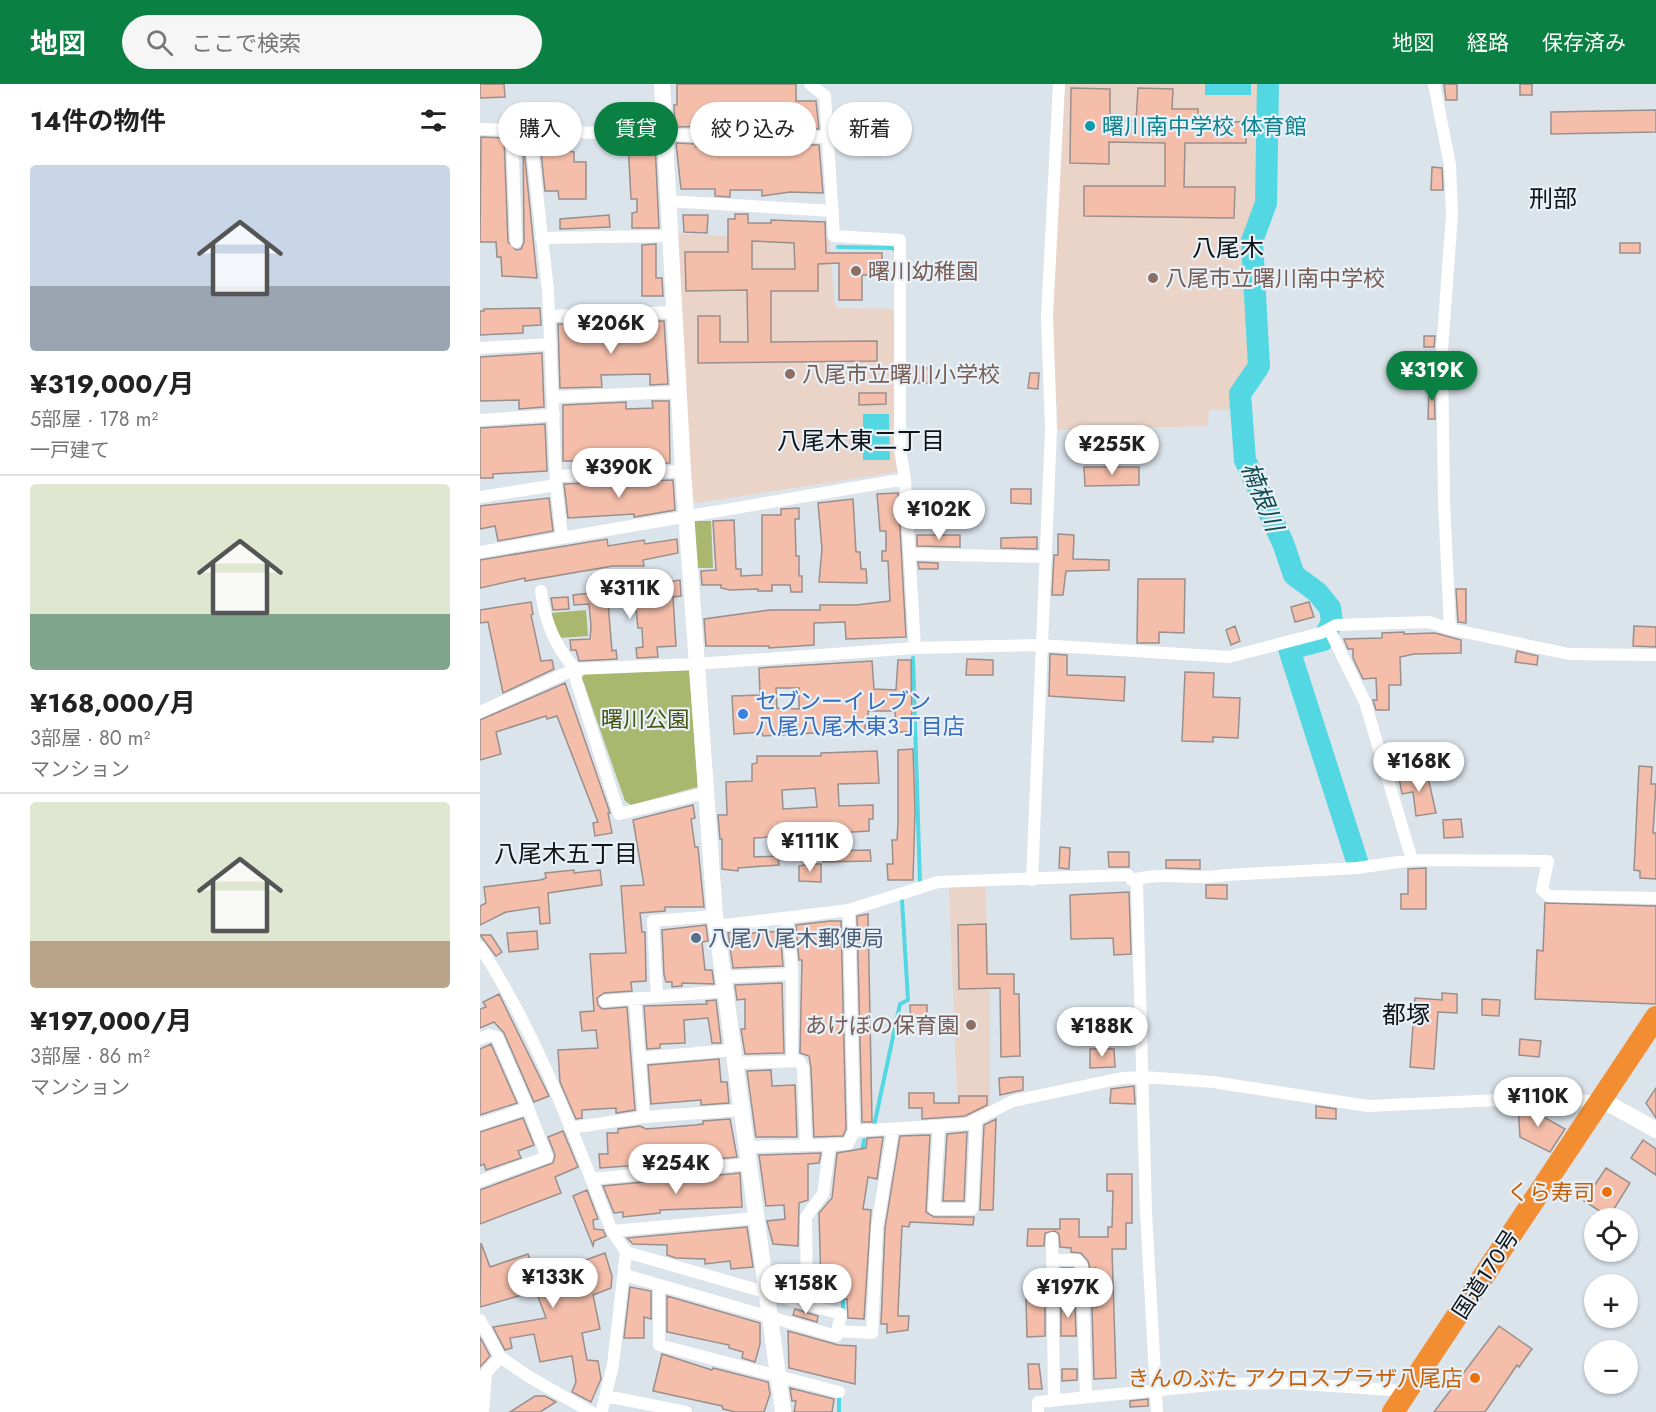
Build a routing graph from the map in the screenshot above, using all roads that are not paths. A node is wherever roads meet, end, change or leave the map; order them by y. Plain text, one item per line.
1 (662, 84) edge
2 (810, 84) edge
3 (1059, 84) edge
4 (1434, 84) edge
5 (663, 102) edge
6 (828, 126) edge
7 (480, 129) edge
8 (498, 130) edge
9 (678, 135) edge
10 (828, 136) edge
11 (513, 156) edge
12 (533, 156) edge
13 (665, 156) edge
14 (830, 156) edge
15 (667, 201) junction
16 (833, 211) junction
17 (669, 236) junction
18 (541, 238) junction
19 (516, 242) dead end
20 (676, 312) junction
21 (550, 316) junction
22 (550, 344) junction
23 (480, 348) edge
24 (679, 392) junction
25 (553, 397) junction
26 (554, 415) junction
27 (480, 420) edge
28 (683, 471) junction
29 (905, 479) junction
30 (556, 480) junction
31 (480, 497) edge
32 (687, 516) junction
33 (562, 538) junction
34 (480, 552) edge
35 (910, 554) junction
36 (1045, 557) junction
37 (541, 591) dead end
38 (1329, 629) junction
39 (1450, 629) junction
40 (1040, 645) junction
41 (915, 648) junction
42 (1656, 655) edge
43 (696, 664) junction
44 (575, 669) junction
45 (480, 712) edge
46 (706, 793) junction
47 (1412, 860) junction
48 (1032, 880) junction
49 (1132, 880) junction
50 (1656, 898) edge
51 (849, 910) junction
52 (788, 919) junction
53 (716, 921) junction
54 (480, 947) edge
55 (792, 974) junction
56 (724, 984) junction
57 (657, 997) junction
58 (634, 999) junction
59 (604, 1001) dead end
60 (1656, 1017) edge
61 (480, 1039) edge
62 (1656, 1041) edge
63 (734, 1056) junction
64 (639, 1058) junction
65 (792, 1060) junction
66 (1144, 1077) junction
67 (1607, 1104) junction
68 (528, 1108) junction
69 (741, 1110) junction
70 (644, 1117) junction
71 (976, 1119) junction
72 (480, 1124) edge
73 (939, 1126) junction
74 (570, 1128) junction
75 (893, 1130) junction
76 (1656, 1130) edge
77 (855, 1131) junction
78 (806, 1145) junction
79 (830, 1145) junction
80 (746, 1147) junction
81 (749, 1164) junction
82 (591, 1179) junction
83 (480, 1181) edge
84 (756, 1218) junction
85 (612, 1231) junction
86 (1052, 1238) dead end
87 (626, 1252) junction
88 (1053, 1260) junction
89 (625, 1275) junction
90 (659, 1286) junction
91 (766, 1292) junction
92 (807, 1304) junction
93 (770, 1317) junction
94 (480, 1320) edge
95 (837, 1331) junction
96 (483, 1336) edge
97 (500, 1357) junction
98 (778, 1377) junction
99 (1157, 1389) junction
100 (840, 1392) dead end
101 (606, 1396) junction
102 (1086, 1397) junction
103 (1054, 1400) junction
104 (1408, 1402) edge
105 (483, 1412) edge
106 (599, 1412) edge
107 (686, 1412) edge
108 (783, 1412) edge
109 (1038, 1412) edge
110 (1157, 1412) edge
111 (1393, 1412) edge

1 - 5 street
2 - 6 street
3 - 36 street
4 - 39 street
7 - 8 street
9 - 10 street
11 - 19 street
12 - 18 street
13 - 15 street
14 - 16 street
15 - 16 street
15 - 17 street
16 - 29 street
17 - 18 street
17 - 20 street
18 - 21 street
20 - 21 street
20 - 24 street
21 - 22 street
22 - 23 street
22 - 25 street
24 - 25 street
24 - 28 street
25 - 26 street
26 - 27 street
26 - 30 street
28 - 30 street
28 - 32 street
29 - 32 street
29 - 35 street
30 - 31 street
30 - 33 street
32 - 33 street
32 - 43 street
33 - 34 street
35 - 36 street
35 - 41 street
36 - 40 street
37 - 44 street
38 - 39 street
38 - 40 street
38 - 47 street
39 - 42 street
40 - 41 street
40 - 48 street
41 - 43 street
43 - 44 street
43 - 46 street
44 - 45 street
44 - 46 street
46 - 53 street
47 - 49 street
47 - 50 street
48 - 49 street
48 - 51 street
49 - 66 street
51 - 52 street
51 - 77 street
52 - 53 street
52 - 55 street
53 - 56 street
53 - 57 street
54 - 74 street
55 - 56 street
55 - 65 street
56 - 57 street
56 - 63 street
57 - 58 street
58 - 59 street
58 - 64 street
60 - 67 highway, 国道170号
61 - 68 street
62 - 67 highway, 国道170号
63 - 64 street
63 - 65 street
63 - 69 street
64 - 70 street
65 - 78 street
66 - 67 street
66 - 71 street
66 - 99 street
67 - 76 street
67 - 104 highway, 国道170号
68 - 72 street
68 - 83 street
69 - 70 street
69 - 80 street
70 - 74 street
71 - 73 street
71 - 73 street
73 - 75 street
74 - 82 street
75 - 77 street
75 - 95 street
77 - 79 street
78 - 79 street
78 - 80 street
79 - 92 street
80 - 81 street
81 - 82 street
81 - 84 street
82 - 85 street
84 - 85 street
84 - 91 street
85 - 87 street
86 - 88 street
87 - 89 street
87 - 91 street
88 - 102 street
88 - 103 street
89 - 90 street
89 - 101 street
90 - 93 street
90 - 98 street
91 - 92 street
91 - 93 street
92 - 95 street
93 - 95 street
93 - 98 street
94 - 96 street
96 - 97 street
97 - 105 street
97 - 106 street
98 - 100 street
98 - 108 street
99 - 102 street
99 - 104 street
99 - 110 street
101 - 106 street
101 - 107 street
102 - 103 street
103 - 109 street
104 - 111 highway, 国道170号

